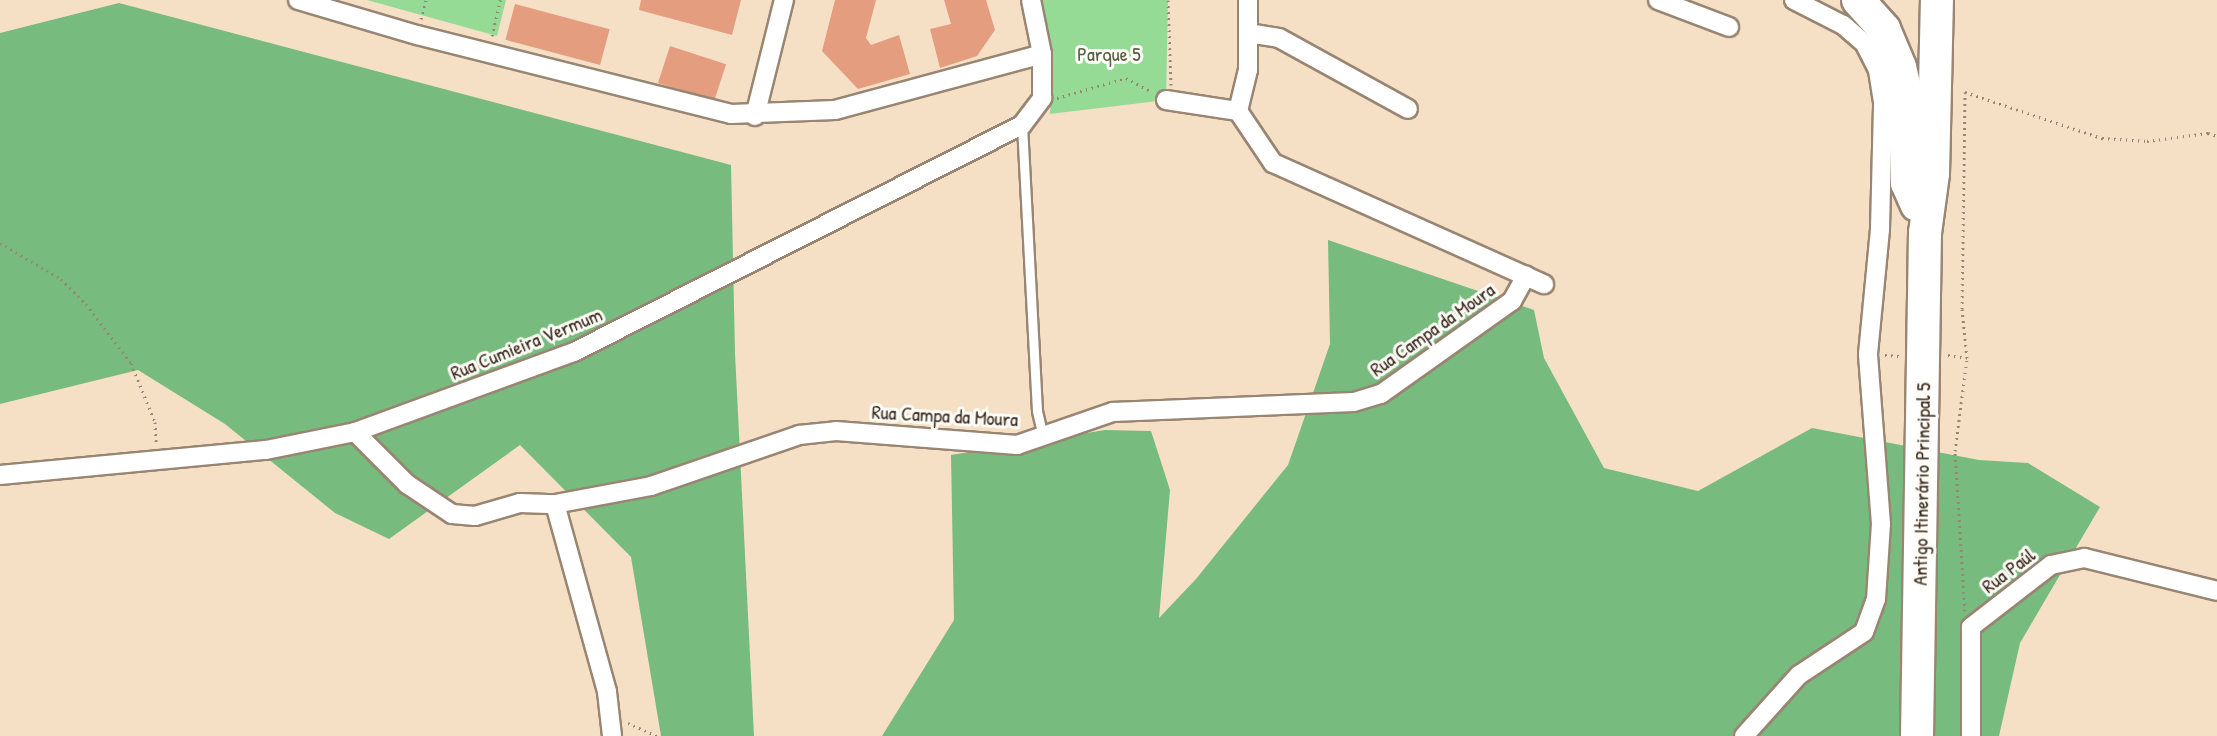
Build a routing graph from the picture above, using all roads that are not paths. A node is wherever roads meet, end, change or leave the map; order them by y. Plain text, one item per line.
1 (298, 0) edge
2 (784, 0) edge
3 (1030, 0) edge
4 (1248, 0) edge
5 (1658, 0) edge
6 (1794, 0) edge
7 (1858, 0) edge
8 (1918, 0) edge
9 (1936, 0) edge
10 (1729, 27) dead end
11 (1248, 33) junction
12 (1042, 54) junction
13 (1169, 100) road end
14 (1408, 108) dead end
15 (1238, 111) junction
16 (755, 116) junction
17 (1022, 126) junction
18 (1921, 219) junction
19 (1526, 276) junction
20 (1544, 284) dead end
21 (355, 432) junction
22 (1043, 436) junction
23 (0, 475) edge
24 (555, 504) junction
25 (2217, 591) edge
26 (612, 736) edge
27 (1744, 736) edge
28 (1917, 736) edge
29 (1971, 736) edge

1 - 16 street
2 - 16 street
3 - 12 street
4 - 11 street
5 - 10 street
6 - 27 street
7 - 18 highway
8 - 18 highway, Antigo Itinerário Principal 5
9 - 18 highway, Antigo Itinerário Principal 5
11 - 14 street
11 - 15 street
12 - 16 street
12 - 17 street, Rua Cumieira Vermum
13 - 15 street
15 - 19 street, Rua Campa da Moura
17 - 21 street, Rua Cumieira Vermum
17 - 22 lane
18 - 28 highway, Antigo Itinerário Principal 5
19 - 20 street, Rua Campa da Moura
19 - 22 street, Rua Campa da Moura
21 - 23 street, Rua Cumieira Vermum
21 - 24 street, Rua Campa da Moura
22 - 24 street, Rua Campa da Moura
24 - 26 street
25 - 29 street, Rua Paúl

